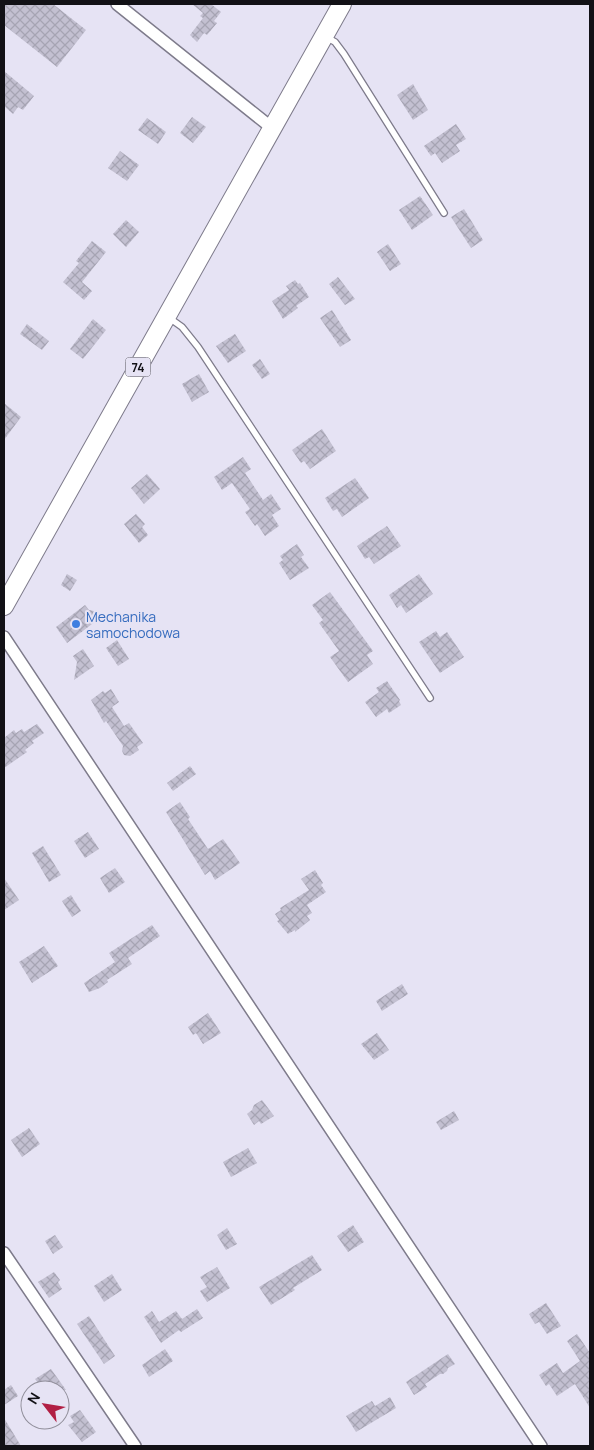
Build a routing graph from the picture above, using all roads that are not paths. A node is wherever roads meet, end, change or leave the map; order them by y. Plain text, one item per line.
1 (116, 4) edge
2 (342, 4) edge
3 (324, 36) junction
4 (272, 128) junction
5 (444, 213) dead end
6 (167, 315) junction
7 (4, 606) edge
8 (4, 637) edge
9 (430, 698) dead end
10 (4, 1253) edge
11 (134, 1446) edge
12 (540, 1446) edge

1 - 4 street
2 - 3 main road, 74
3 - 4 main road, 74
3 - 5 lane
4 - 6 main road, 74
6 - 7 main road, 74
6 - 9 lane
8 - 12 street
10 - 11 street

